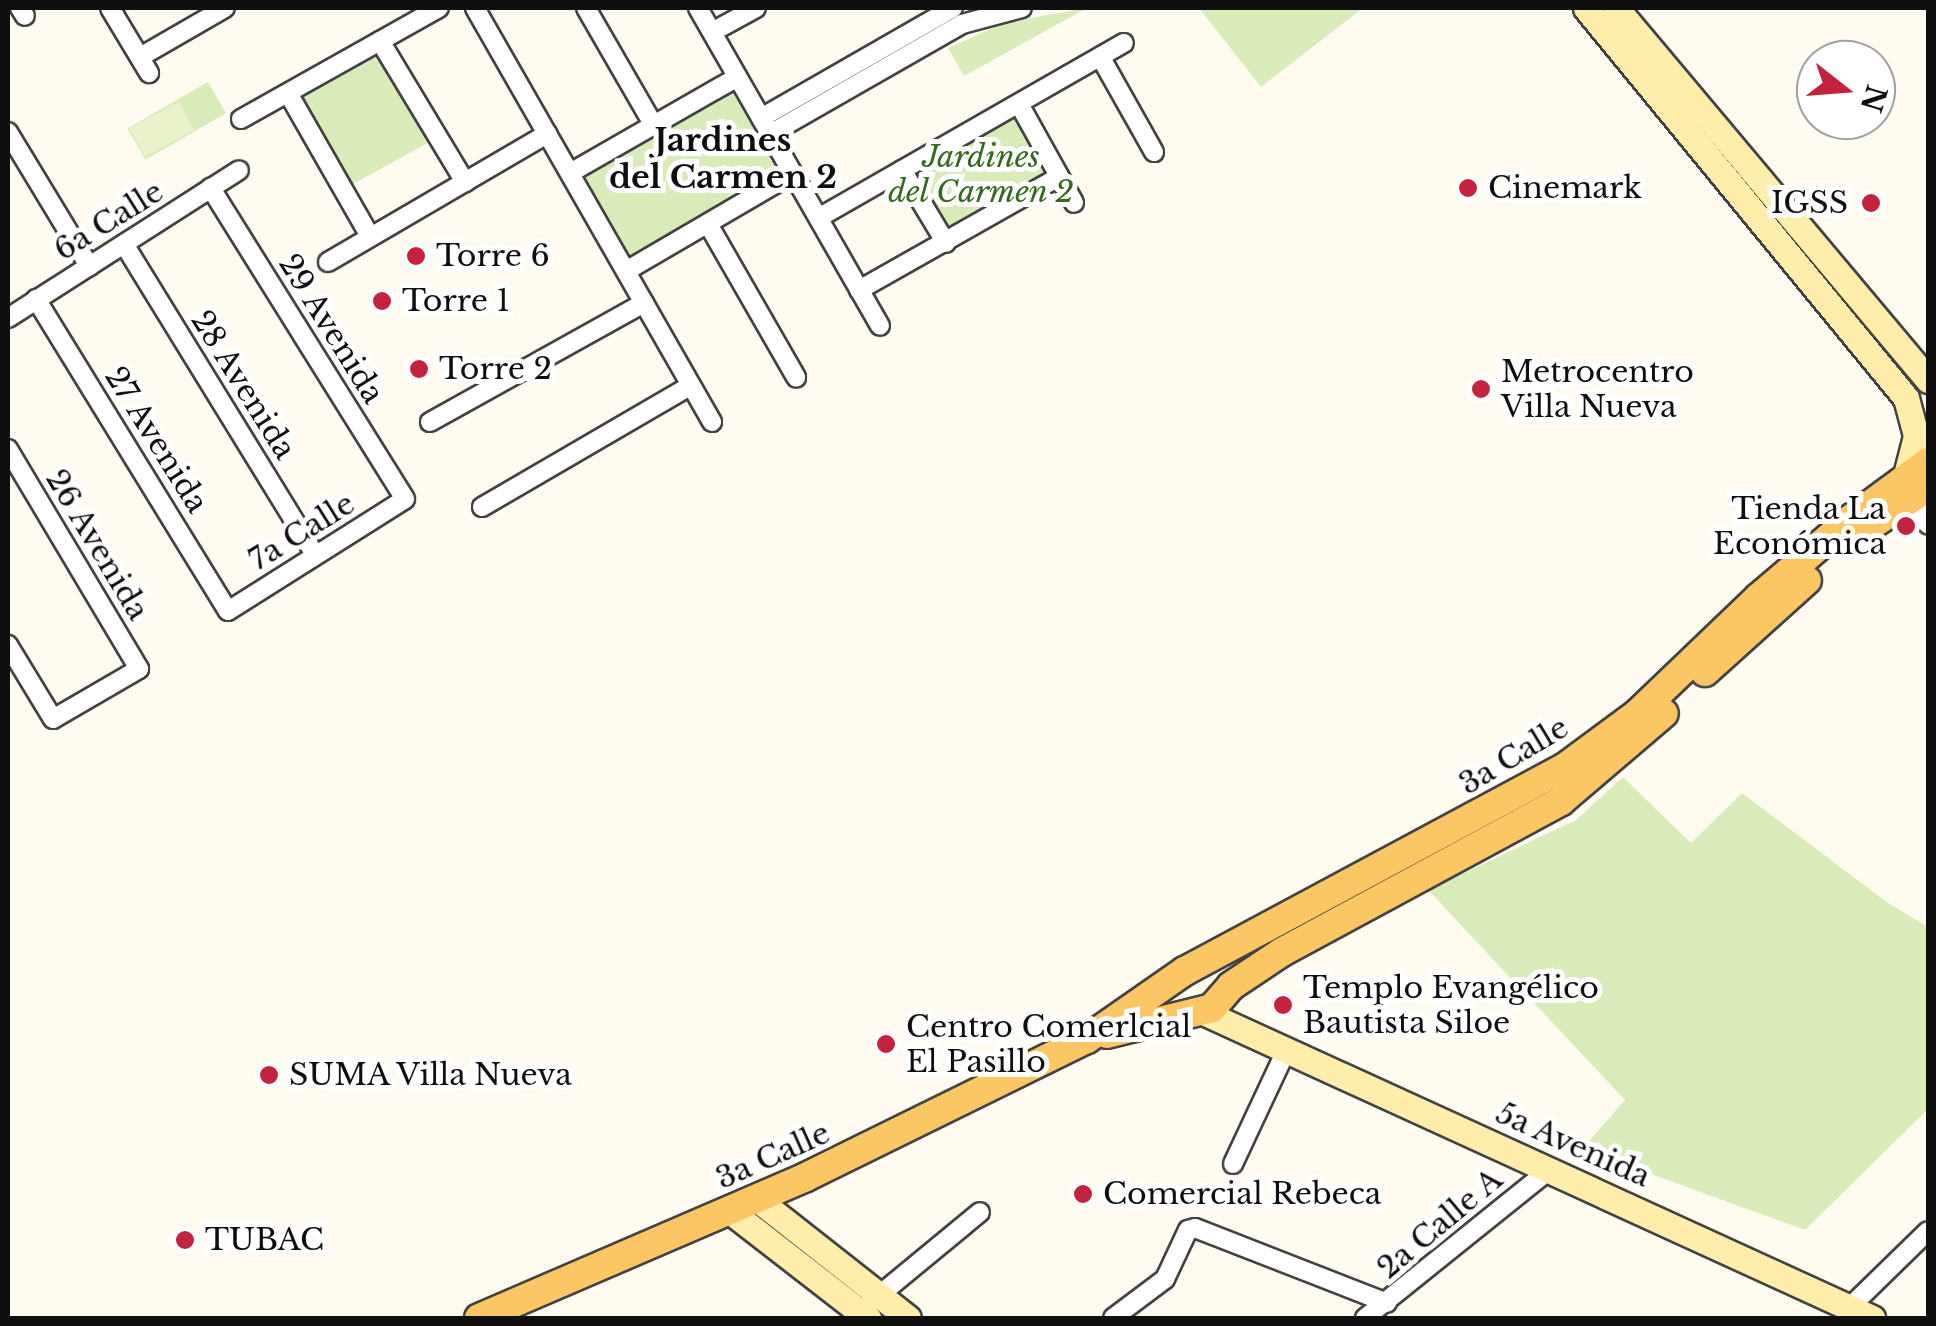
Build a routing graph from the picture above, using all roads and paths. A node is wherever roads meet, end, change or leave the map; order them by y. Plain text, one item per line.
1 (110, 8) edge
2 (226, 8) edge
3 (439, 8) edge
4 (476, 8) edge
5 (586, 8) edge
6 (698, 8) edge
7 (756, 8) edge
8 (1022, 8) edge
9 (1586, 8) edge
10 (1616, 8) edge
11 (956, 13) edge
12 (712, 32) junction
13 (380, 40) junction
14 (1124, 43) dead end
15 (1101, 58) junction
16 (736, 78) junction
17 (288, 93) junction
18 (1019, 104) junction
19 (241, 119) dead end
20 (653, 124) junction
21 (766, 126) junction
22 (8, 132) edge
23 (547, 134) junction
24 (1154, 152) dead end
25 (239, 170) dead end
26 (902, 170) junction
27 (570, 173) junction
28 (792, 174) junction
29 (1059, 176) junction
30 (465, 182) junction
31 (211, 188) junction
32 (1074, 203) dead end
33 (820, 217) junction
34 (708, 224) junction
35 (370, 236) junction
36 (946, 243) junction
37 (124, 244) junction
38 (328, 262) dead end
39 (89, 266) junction
40 (626, 271) junction
41 (859, 290) junction
42 (36, 299) junction
43 (644, 303) junction
44 (8, 318) edge
45 (880, 326) dead end
46 (796, 377) dead end
47 (1928, 380) edge
48 (690, 386) junction
49 (430, 422) dead end
50 (712, 422) dead end
51 (8, 449) edge
52 (1918, 481) edge
53 (405, 500) joint
54 (482, 507) dead end
55 (1928, 525) edge
56 (315, 555) junction
57 (228, 611) joint
58 (8, 645) edge
59 (1180, 976) junction
60 (1242, 977) junction
61 (1198, 1013) junction
62 (1246, 1033) junction
63 (1086, 1039) junction
64 (1286, 1051) junction
65 (1233, 1164) dead end
66 (1549, 1170) junction
67 (757, 1199) junction
68 (730, 1211) junction
69 (980, 1212) dead end
70 (1928, 1231) edge
71 (1387, 1304) junction
72 (864, 1311) edge
73 (1860, 1313) edge
74 (479, 1318) edge
75 (908, 1318) edge
76 (1113, 1318) edge
77 (1364, 1318) edge

1 - 2 street
3 - 13 street
4 - 23 street
5 - 20 street
6 - 12 street
7 - 12 street
8 - 11 street
9 - 52 main road
10 - 47 main road
11 - 21 street
12 - 16 street
13 - 17 street
13 - 30 street
14 - 15 street
15 - 18 street
15 - 24 street
16 - 20 street
16 - 21 street
17 - 19 street
17 - 35 street
18 - 26 street
18 - 29 street
20 - 27 street
21 - 28 street
22 - 39 street
23 - 27 street
23 - 30 street
25 - 31 street, 6a Calle
26 - 33 street
26 - 36 street
27 - 40 street
28 - 33 street
28 - 34 street
29 - 32 street
29 - 36 street
30 - 35 street
31 - 37 street, 6a Calle
31 - 53 street, 29 Avenida
33 - 41 street
34 - 40 street
34 - 46 street
35 - 38 street
36 - 41 street
37 - 39 street, 6a Calle
37 - 56 street, 28 Avenida
39 - 42 street, 6a Calle
40 - 43 street
41 - 45 street
42 - 44 street, 6a Calle
42 - 57 street, 27 Avenida
43 - 48 street
43 - 49 street
48 - 50 street
48 - 54 street
51 - 58 street, 26 Avenida
52 - 55 street
52 - 59 main road, 3a Calle
52 - 60 main road, 3a Calle
53 - 56 street, 7a Calle
56 - 57 street, 7a Calle
59 - 61 main road
59 - 63 main road, 3a Calle
60 - 61 main road, 3a Calle
60 - 62 main road
61 - 62 main road, 5a Avenida
61 - 63 main road, 3a Calle
62 - 64 main road, 5a Avenida
63 - 67 main road, 3a Calle
64 - 65 street
64 - 66 main road, 5a Avenida
66 - 71 street, 2a Calle A
66 - 73 main road, 5a Avenida
67 - 68 main road, 3a Calle
67 - 72 main road
68 - 72 main road
68 - 74 main road, 3a Calle
69 - 72 street
70 - 73 street
71 - 76 street
71 - 77 street, 2a Calle A
72 - 75 main road

